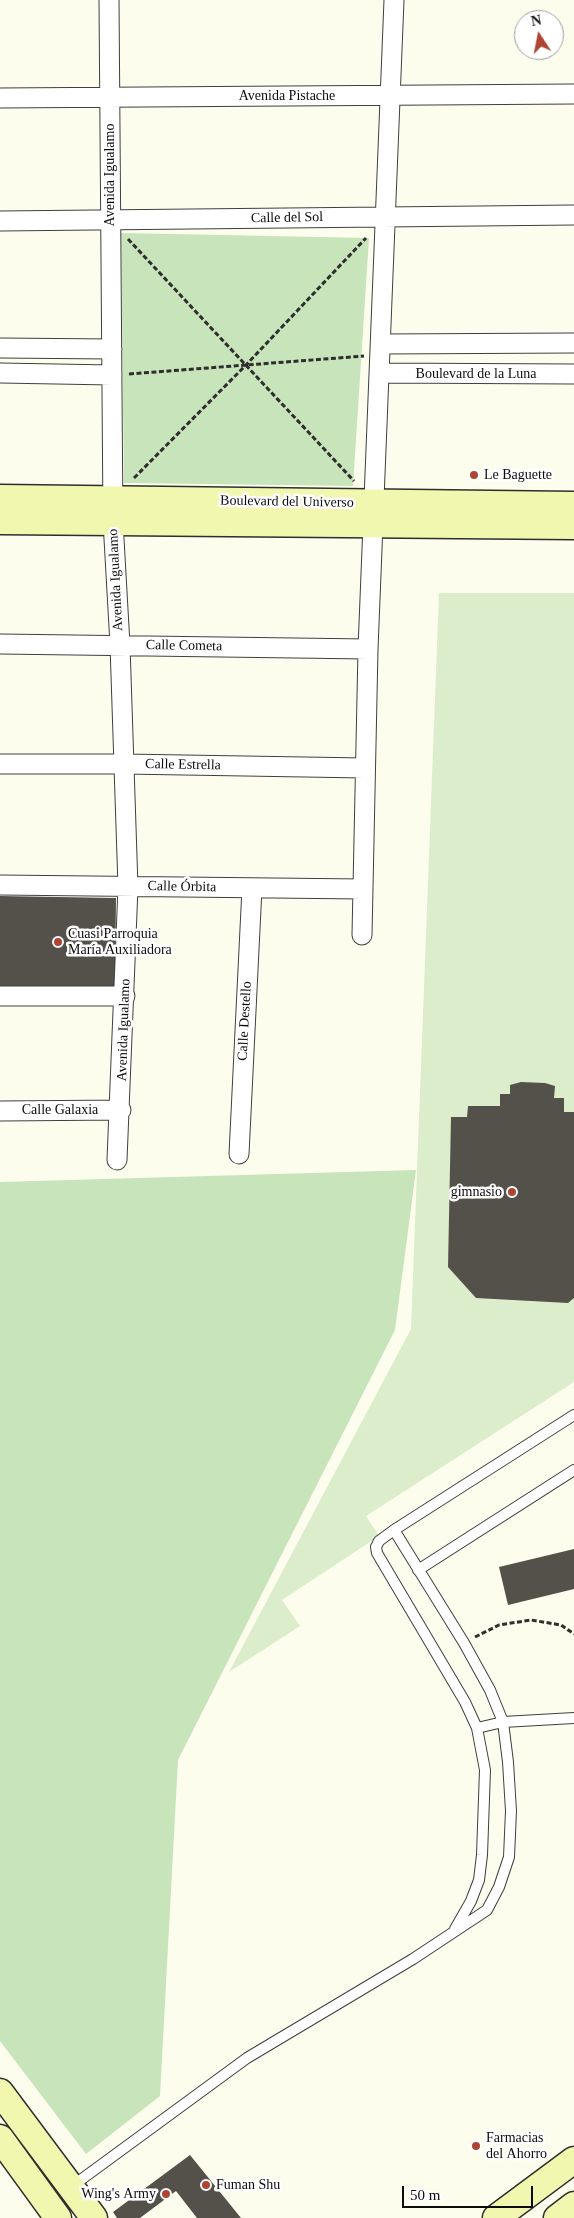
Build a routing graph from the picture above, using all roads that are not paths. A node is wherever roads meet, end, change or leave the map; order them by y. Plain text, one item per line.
1 (109, 0) edge
2 (394, 0) edge
3 (574, 94) edge
4 (390, 96) junction
5 (0, 98) edge
6 (110, 98) junction
7 (574, 215) edge
8 (385, 217) junction
9 (111, 220) junction
10 (0, 221) edge
11 (574, 343) edge
12 (0, 348) edge
13 (112, 349) junction
14 (380, 349) junction
15 (0, 373) edge
16 (379, 373) junction
17 (574, 374) edge
18 (112, 375) junction
19 (0, 498) edge
20 (574, 505) edge
21 (113, 511) junction
22 (373, 513) junction
23 (0, 520) edge
24 (574, 526) edge
25 (0, 644) edge
26 (120, 645) junction
27 (368, 649) junction
28 (0, 764) edge
29 (124, 764) junction
30 (365, 768) junction
31 (0, 885) edge
32 (128, 887) junction
33 (252, 888) junction
34 (363, 889) junction
35 (362, 935) dead end
36 (0, 996) edge
37 (125, 996) junction
38 (121, 1110) junction
39 (0, 1111) edge
40 (239, 1154) dead end
41 (118, 1160) dead end
42 (574, 1415) edge
43 (574, 1470) edge
44 (394, 1530) junction
45 (418, 1570) junction
46 (574, 1718) edge
47 (503, 1722) junction
48 (477, 1728) junction
49 (454, 1932) junction
50 (0, 2092) edge
51 (1, 2141) edge
52 (574, 2160) edge
53 (71, 2187) junction
54 (574, 2205) edge
55 (58, 2218) edge
56 (94, 2218) edge
57 (496, 2218) edge
58 (557, 2218) edge

1 - 6 street, Avenida Igualamo
2 - 4 street
3 - 4 street, Avenida Pistache
4 - 6 street, Avenida Pistache
4 - 8 street
5 - 6 street, Avenida Pistache
6 - 9 street, Avenida Igualamo
7 - 8 street, Calle del Sol
8 - 9 street, Calle del Sol
8 - 14 street
9 - 10 street, Calle del Sol
9 - 13 street, Avenida Igualamo
11 - 14 street
12 - 13 street
13 - 18 street, Avenida Igualamo
14 - 16 street
15 - 18 street
16 - 17 street, Boulevard de la Luna
16 - 22 street
18 - 21 street, Avenida Igualamo
19 - 21 street, Boulevard del Universo
20 - 22 street, Boulevard del Universo
21 - 22 street, Boulevard del Universo
21 - 23 street, Boulevard del Universo
21 - 26 street, Avenida Igualamo
22 - 24 street, Boulevard del Universo
22 - 27 street
25 - 26 street, Calle Cometa
26 - 27 street, Calle Cometa
26 - 29 street, Avenida Igualamo
27 - 30 street
28 - 29 street, Calle Estrella
29 - 30 street, Calle Estrella
29 - 32 street, Avenida Igualamo
30 - 34 street
31 - 32 street, Calle Órbita
32 - 33 street, Calle Órbita
32 - 37 street, Avenida Igualamo
33 - 34 street, Calle Órbita
33 - 40 street, Calle Destello
34 - 35 street
36 - 37 street
37 - 38 street, Avenida Igualamo
38 - 39 street, Calle Galaxia
38 - 41 street, Avenida Igualamo
42 - 44 lane
43 - 45 lane
44 - 45 lane
44 - 48 lane
45 - 47 lane
46 - 47 lane
47 - 48 lane
47 - 49 lane
48 - 49 lane
49 - 53 lane
50 - 53 street
51 - 55 street
52 - 57 street
53 - 56 street
54 - 58 street

